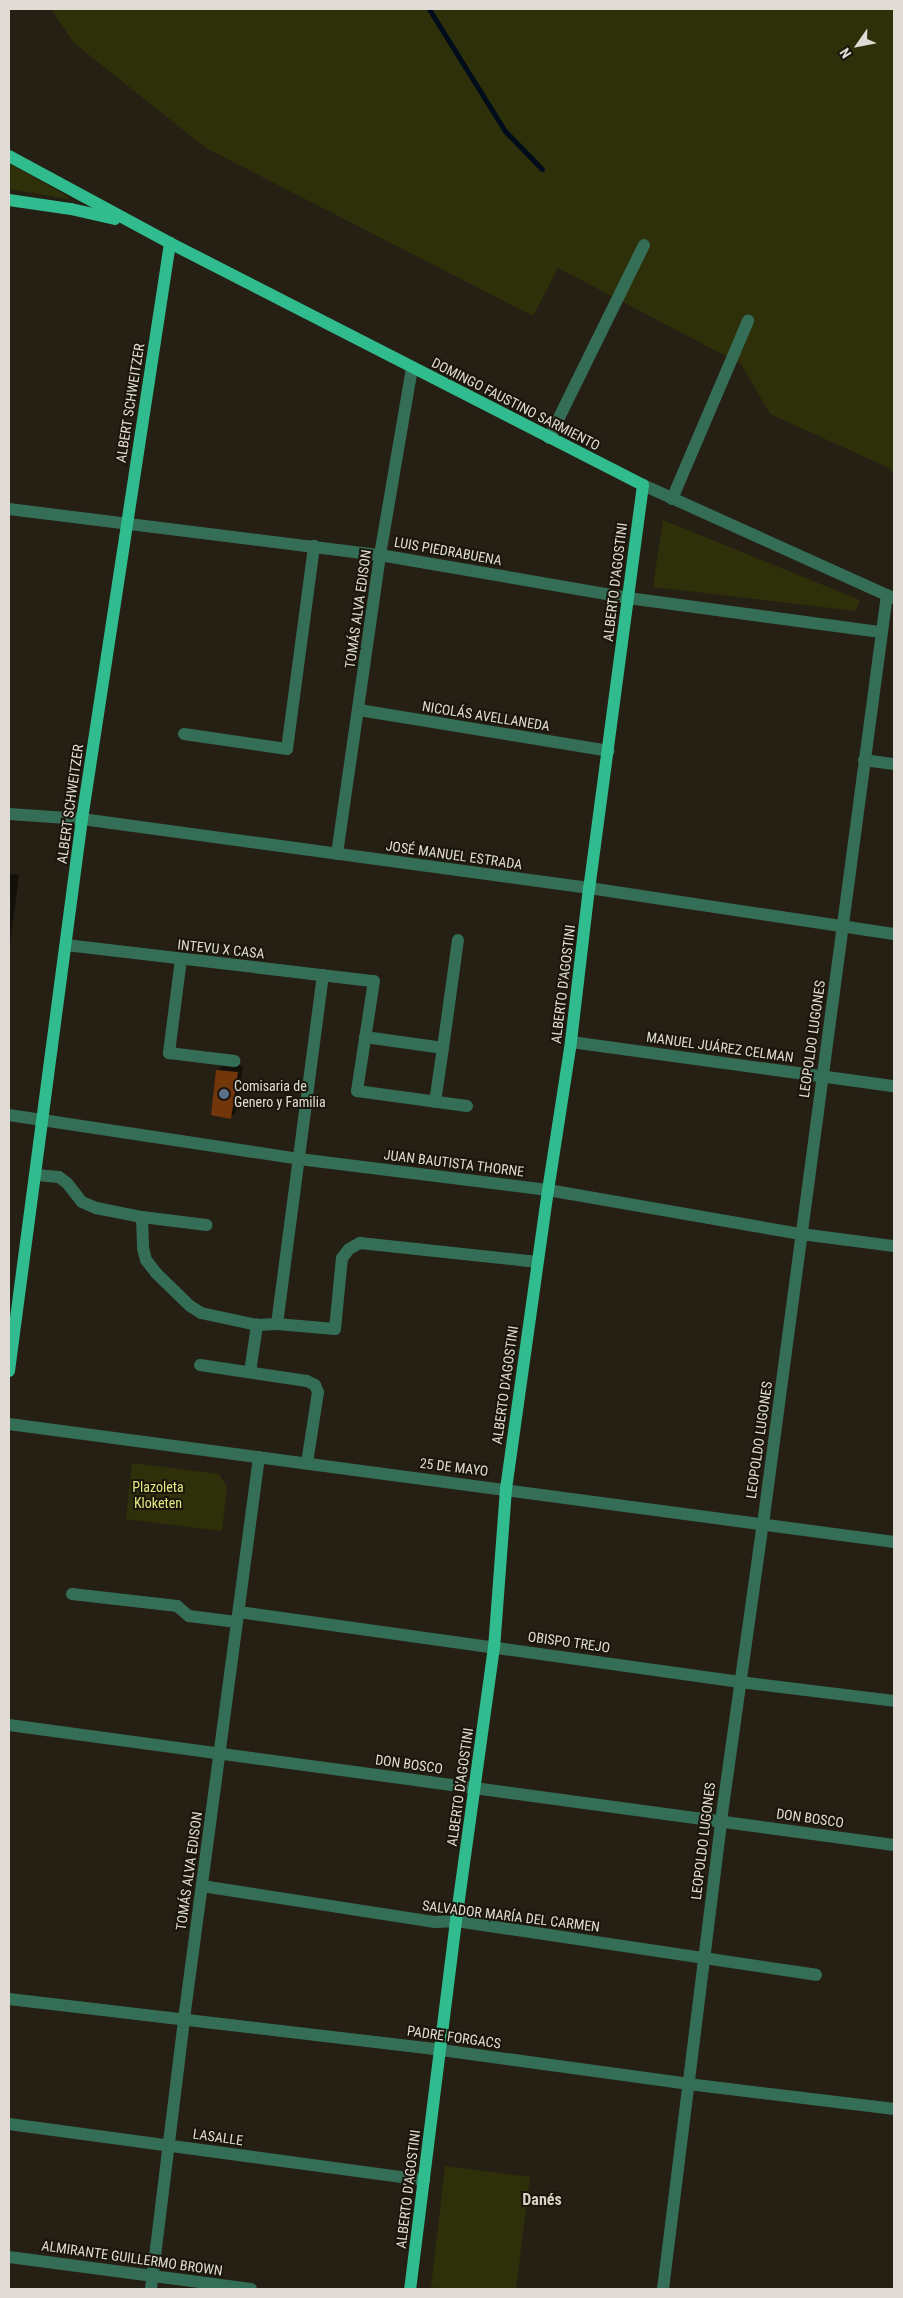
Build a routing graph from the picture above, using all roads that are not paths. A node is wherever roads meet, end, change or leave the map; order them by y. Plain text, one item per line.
1 (9, 156) edge
2 (9, 200) edge
3 (132, 223) junction
4 (170, 243) junction
5 (644, 245) dead end
6 (748, 321) dead end
7 (412, 368) junction
8 (549, 438) junction
9 (643, 486) junction
10 (672, 499) junction
11 (9, 509) edge
12 (126, 523) junction
13 (314, 546) junction
14 (380, 554) junction
15 (891, 597) edge
16 (628, 598) junction
17 (881, 632) junction
18 (359, 710) junction
19 (184, 734) dead end
20 (609, 751) junction
21 (864, 760) junction
22 (894, 764) edge
23 (9, 814) edge
24 (82, 819) junction
25 (337, 854) junction
26 (589, 888) junction
27 (842, 926) junction
28 (894, 934) edge
29 (458, 940) dead end
30 (66, 945) junction
31 (181, 959) junction
32 (323, 975) junction
33 (365, 1038) junction
34 (572, 1042) junction
35 (442, 1048) junction
36 (235, 1061) dead end
37 (822, 1076) junction
38 (894, 1086) edge
39 (435, 1102) junction
40 (467, 1106) dead end
41 (9, 1115) edge
42 (44, 1120) junction
43 (299, 1159) junction
44 (36, 1175) junction
45 (548, 1190) junction
46 (142, 1217) junction
47 (207, 1225) dead end
48 (801, 1234) junction
49 (894, 1246) edge
50 (538, 1262) junction
51 (277, 1324) junction
52 (257, 1325) junction
53 (200, 1365) dead end
54 (9, 1371) edge
55 (250, 1372) junction
56 (9, 1424) edge
57 (259, 1457) junction
58 (306, 1463) junction
59 (506, 1489) junction
60 (763, 1524) junction
61 (894, 1542) edge
62 (72, 1594) dead end
63 (238, 1617) junction
64 (494, 1646) junction
65 (740, 1682) junction
66 (894, 1701) edge
67 (9, 1725) edge
68 (221, 1754) junction
69 (475, 1788) junction
70 (721, 1821) junction
71 (894, 1845) edge
72 (202, 1886) junction
73 (456, 1921) junction
74 (704, 1958) junction
75 (816, 1975) dead end
76 (9, 1999) edge
77 (184, 2019) junction
78 (441, 2050) junction
79 (688, 2084) junction
80 (894, 2109) edge
81 (9, 2124) edge
82 (168, 2146) junction
83 (424, 2180) junction
84 (9, 2257) edge
85 (153, 2276) junction
86 (151, 2289) edge
87 (251, 2289) edge
88 (410, 2289) edge
89 (663, 2289) edge

1 - 3 main road
2 - 3 main road
3 - 4 main road, DOMINGO FAUSTINO SARMIENTO
4 - 7 main road, DOMINGO FAUSTINO SARMIENTO
4 - 12 main road, ALBERT SCHWEITZER
5 - 8 street
6 - 10 street
7 - 8 main road, DOMINGO FAUSTINO SARMIENTO
7 - 14 street, TOMÁS ALVA EDISON
8 - 9 main road, DOMINGO FAUSTINO SARMIENTO
9 - 10 street, DOMINGO FAUSTINO SARMIENTO
9 - 16 main road, ALBERTO D'AGOSTINI
10 - 15 street, DOMINGO FAUSTINO SARMIENTO
11 - 12 street, LUIS PIEDRABUENA
12 - 13 street, LUIS PIEDRABUENA
12 - 24 main road, ALBERT SCHWEITZER
13 - 14 street, LUIS PIEDRABUENA
13 - 19 street
14 - 16 street, LUIS PIEDRABUENA
14 - 18 street, TOMÁS ALVA EDISON
15 - 17 street, LEOPOLDO LUGONES
16 - 17 street, LUIS PIEDRABUENA
16 - 20 main road, ALBERTO D'AGOSTINI
17 - 21 street, LEOPOLDO LUGONES
18 - 20 street, NICOLÁS AVELLANEDA
18 - 25 street, TOMÁS ALVA EDISON
20 - 26 main road, ALBERTO D'AGOSTINI
21 - 22 street
21 - 27 street, LEOPOLDO LUGONES
23 - 24 street, JOSÉ MANUEL ESTRADA
24 - 25 street, JOSÉ MANUEL ESTRADA
24 - 30 main road, ALBERT SCHWEITZER
25 - 26 street, JOSÉ MANUEL ESTRADA
26 - 27 street, JOSÉ MANUEL ESTRADA
26 - 34 main road, ALBERTO D'AGOSTINI
27 - 28 street, JOSÉ MANUEL ESTRADA
27 - 37 street, LEOPOLDO LUGONES
29 - 35 street
30 - 31 street, INTEVU X CASA
30 - 42 main road, ALBERT SCHWEITZER
31 - 32 street, INTEVU X CASA
31 - 36 street
32 - 33 street, INTEVU X CASA
32 - 43 street
33 - 35 street
33 - 39 street
34 - 37 street, MANUEL JUÁREZ CELMAN
34 - 45 main road, ALBERTO D'AGOSTINI
35 - 39 street
37 - 38 street, MANUEL JUÁREZ CELMAN
37 - 48 street, LEOPOLDO LUGONES
39 - 40 street
41 - 42 street, JUAN BAUTISTA THORNE
42 - 43 street, JUAN BAUTISTA THORNE
42 - 44 main road, ALBERT SCHWEITZER
43 - 45 street, JUAN BAUTISTA THORNE
43 - 51 street
44 - 46 street
44 - 54 main road, ALBERT SCHWEITZER
45 - 48 street, JUAN BAUTISTA THORNE
45 - 50 main road, ALBERTO D'AGOSTINI
46 - 47 street
46 - 52 street
48 - 49 street, JUAN BAUTISTA THORNE
48 - 60 street, LEOPOLDO LUGONES
50 - 51 street
50 - 59 main road, ALBERTO D'AGOSTINI
51 - 52 street
52 - 55 street
53 - 55 street
55 - 58 street
56 - 57 street, 25 DE MAYO
57 - 58 street, 25 DE MAYO
57 - 63 street, TOMÁS ALVA EDISON
58 - 59 street, 25 DE MAYO
59 - 60 street, 25 DE MAYO
59 - 64 main road, ALBERTO D'AGOSTINI
60 - 61 street, 25 DE MAYO
60 - 65 street, LEOPOLDO LUGONES
62 - 63 street, OBISPO TREJO
63 - 64 street, OBISPO TREJO
63 - 68 street, TOMÁS ALVA EDISON
64 - 65 street, OBISPO TREJO
64 - 69 main road, ALBERTO D'AGOSTINI
65 - 66 street, OBISPO TREJO
65 - 70 street, LEOPOLDO LUGONES
67 - 68 street, DON BOSCO
68 - 69 street, DON BOSCO
68 - 72 street, TOMÁS ALVA EDISON
69 - 70 street, DON BOSCO
69 - 73 main road, ALBERTO D'AGOSTINI
70 - 71 street, DON BOSCO
70 - 74 street, LEOPOLDO LUGONES
72 - 73 street, SALVADOR MARÍA DEL CARMEN
72 - 77 street, TOMÁS ALVA EDISON
73 - 74 street, SALVADOR MARÍA DEL CARMEN
73 - 78 main road, ALBERTO D'AGOSTINI
74 - 75 street, SALVADOR MARÍA DEL CARMEN
74 - 79 street, LEOPOLDO LUGONES
76 - 77 street, PADRE FORGACS
77 - 78 street, PADRE FORGACS
77 - 82 street, TOMÁS ALVA EDISON
78 - 79 street, PADRE FORGACS
78 - 83 main road, ALBERTO D'AGOSTINI
79 - 80 street, PADRE FORGACS
79 - 89 street, LEOPOLDO LUGONES
81 - 82 street, LASALLE
82 - 83 street, LASALLE
82 - 85 street, TOMÁS ALVA EDISON
83 - 88 main road, ALBERTO D'AGOSTINI
84 - 85 street, ALMIRANTE GUILLERMO BROWN
85 - 86 street, TOMÁS ALVA EDISON
85 - 87 street, ALMIRANTE GUILLERMO BROWN

